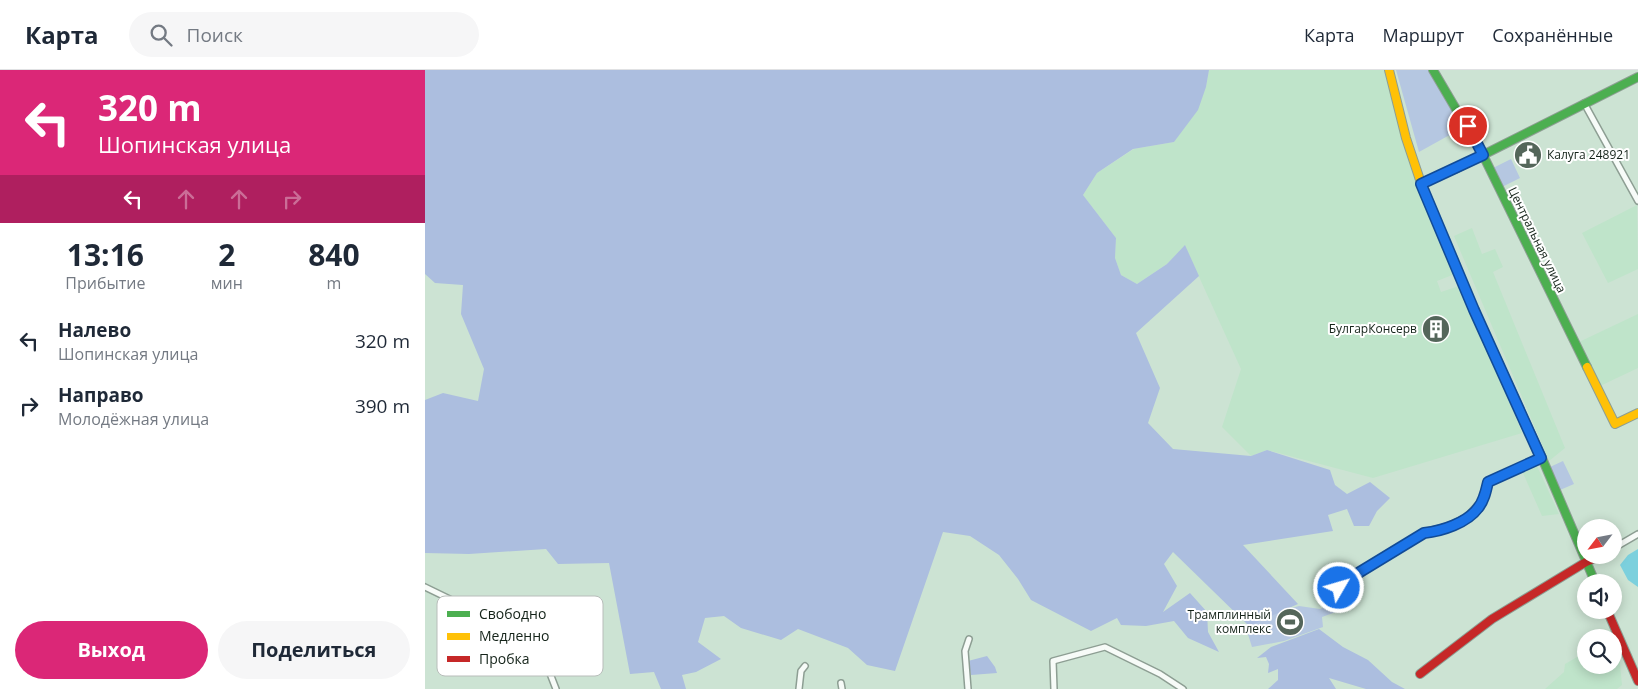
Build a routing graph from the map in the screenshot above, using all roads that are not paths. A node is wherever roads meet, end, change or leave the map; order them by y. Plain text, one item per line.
1 (1389, 70) edge
2 (1433, 70) edge
3 (1638, 77) edge
4 (1584, 104) junction
5 (1483, 155) junction
6 (1421, 184) junction
7 (1638, 201) edge
8 (1638, 413) edge
9 (1541, 458) junction
10 (1638, 534) edge
11 (1577, 543) edge
12 (1623, 543) edge
13 (1582, 564) edge
14 (425, 587) edge
15 (1339, 588) dead end
16 (444, 596) edge
17 (1611, 619) edge
18 (969, 639) dead end
19 (805, 666) dead end
20 (1420, 674) dead end
21 (551, 676) edge
22 (1638, 681) edge
23 (556, 689) edge
24 (799, 689) edge
25 (968, 689) edge
26 (1054, 689) edge
27 (1183, 689) edge

1 - 6 street
2 - 5 street, Центральная улица
3 - 4 street
4 - 5 street
4 - 7 street
5 - 6 street
5 - 8 street, Центральная улица
6 - 9 street
9 - 11 street
9 - 15 street
10 - 12 street
13 - 20 street
14 - 16 street
17 - 22 street
18 - 25 street
19 - 24 street
21 - 23 street
26 - 27 street

